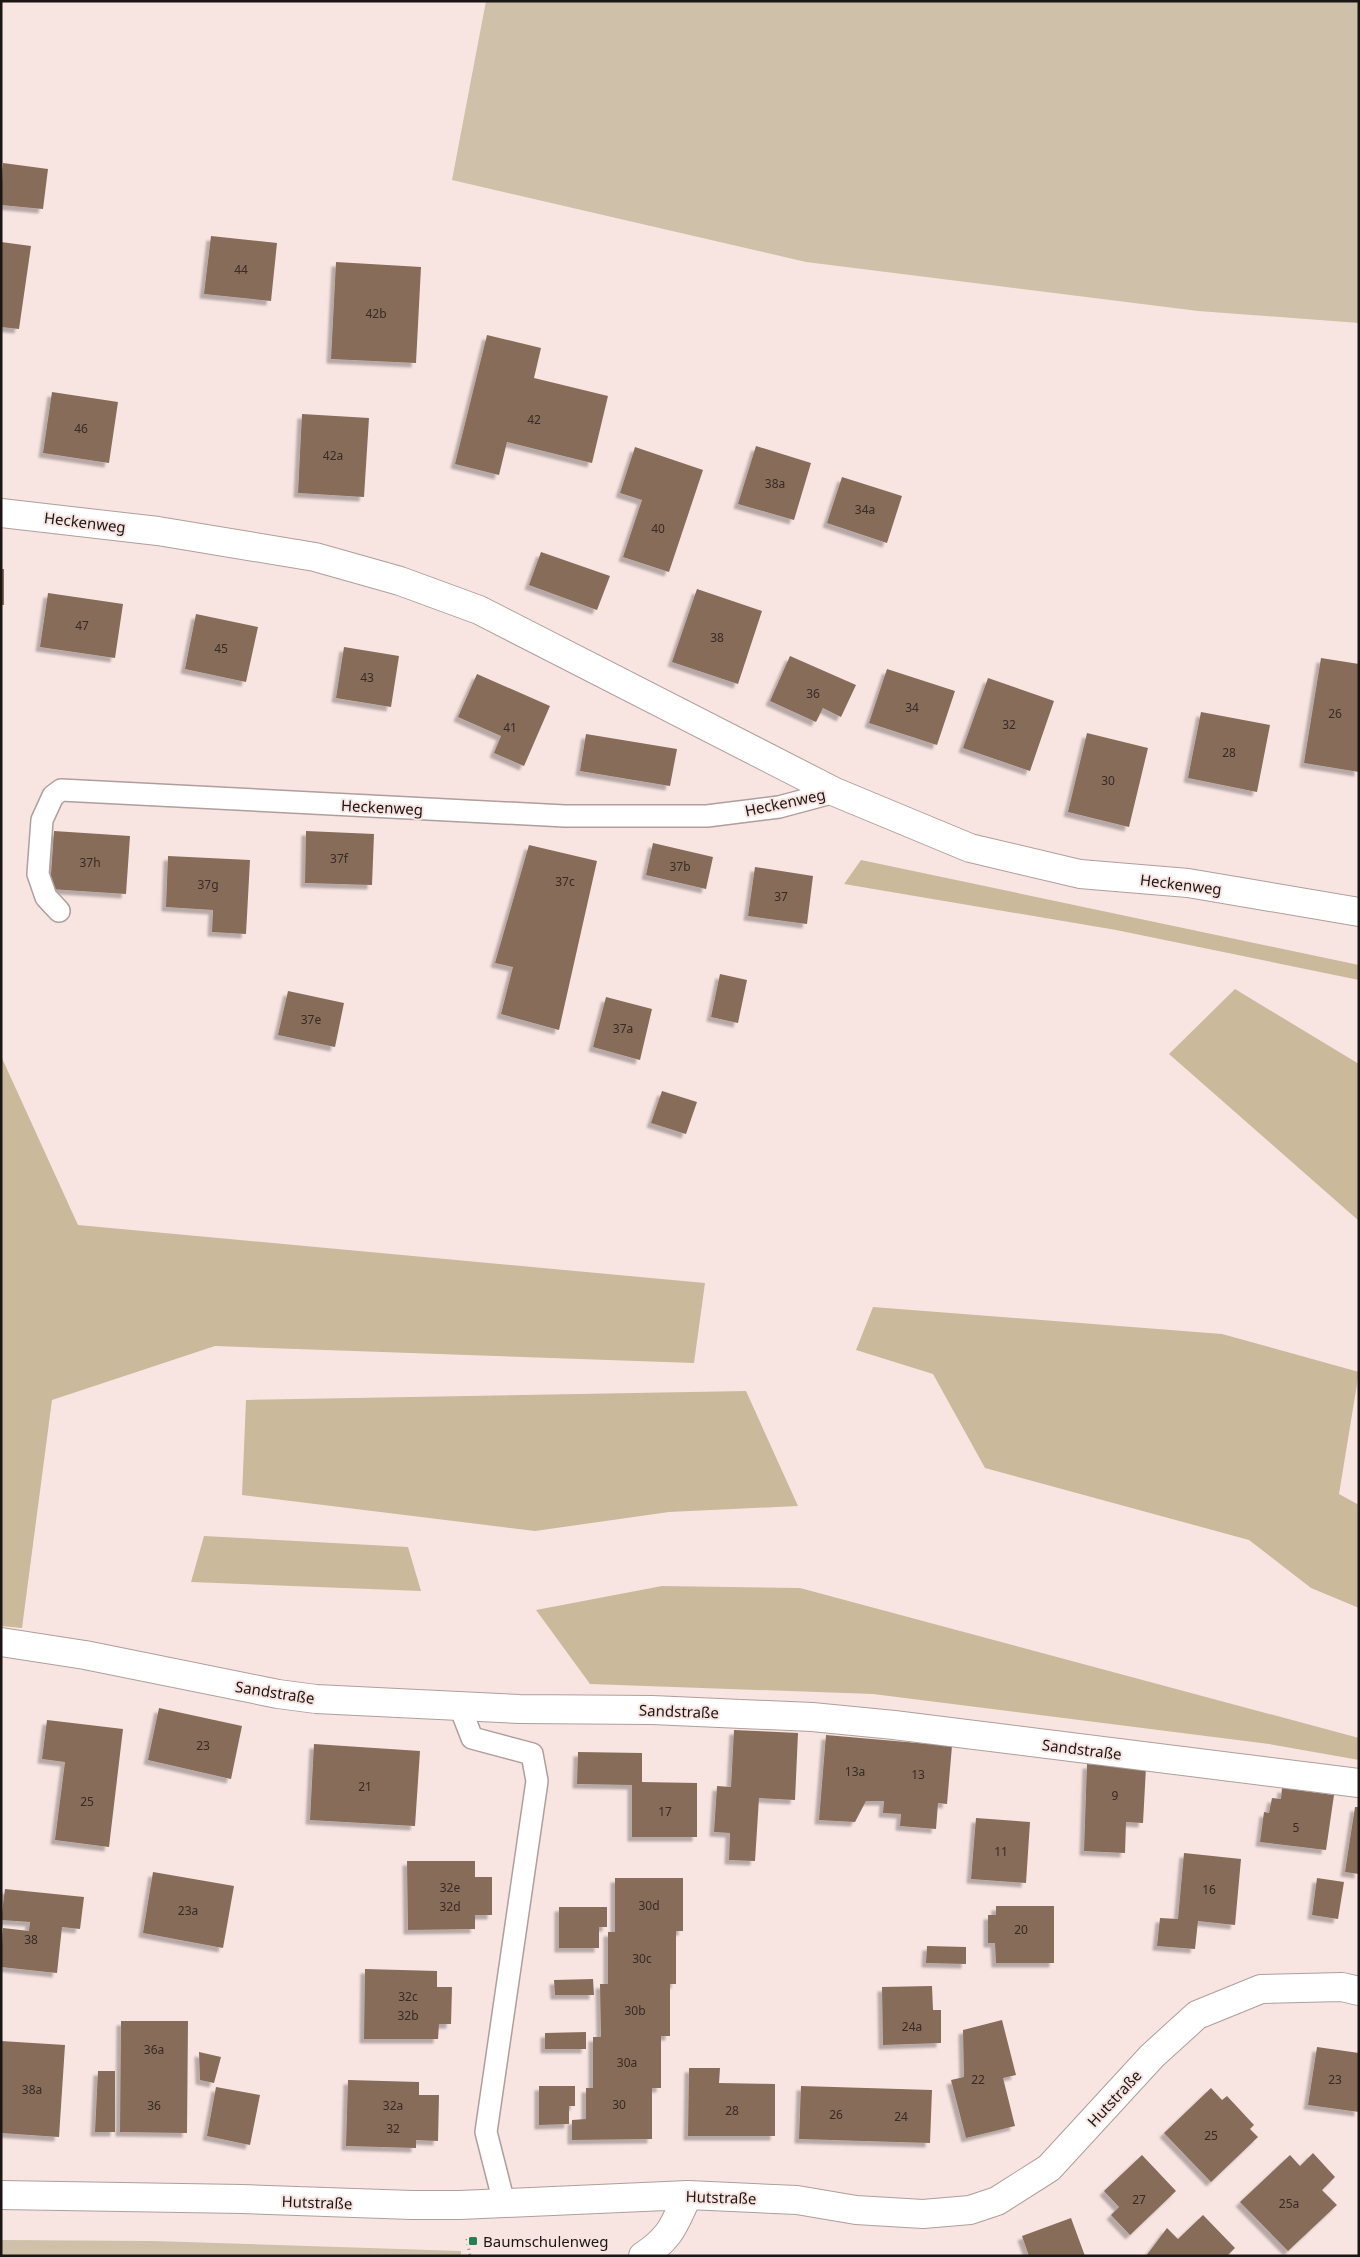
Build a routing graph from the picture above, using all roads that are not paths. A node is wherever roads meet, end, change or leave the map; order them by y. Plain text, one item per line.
1 (1, 513) edge
2 (835, 792) junction
3 (59, 911) dead end
4 (1359, 912) edge
5 (1, 1642) edge
6 (460, 1706) junction
7 (1359, 1783) edge
8 (1359, 1991) edge
9 (1, 2195) edge
10 (688, 2195) junction
11 (504, 2203) junction
12 (643, 2256) edge

1 - 2 street, Heckenweg
2 - 3 lane, Heckenweg
2 - 4 street, Heckenweg
5 - 6 street, Sandstraße
6 - 7 street, Sandstraße
6 - 11 lane
8 - 10 street, Hutstraße
9 - 11 street, Hutstraße
10 - 11 street, Hutstraße
10 - 12 street

